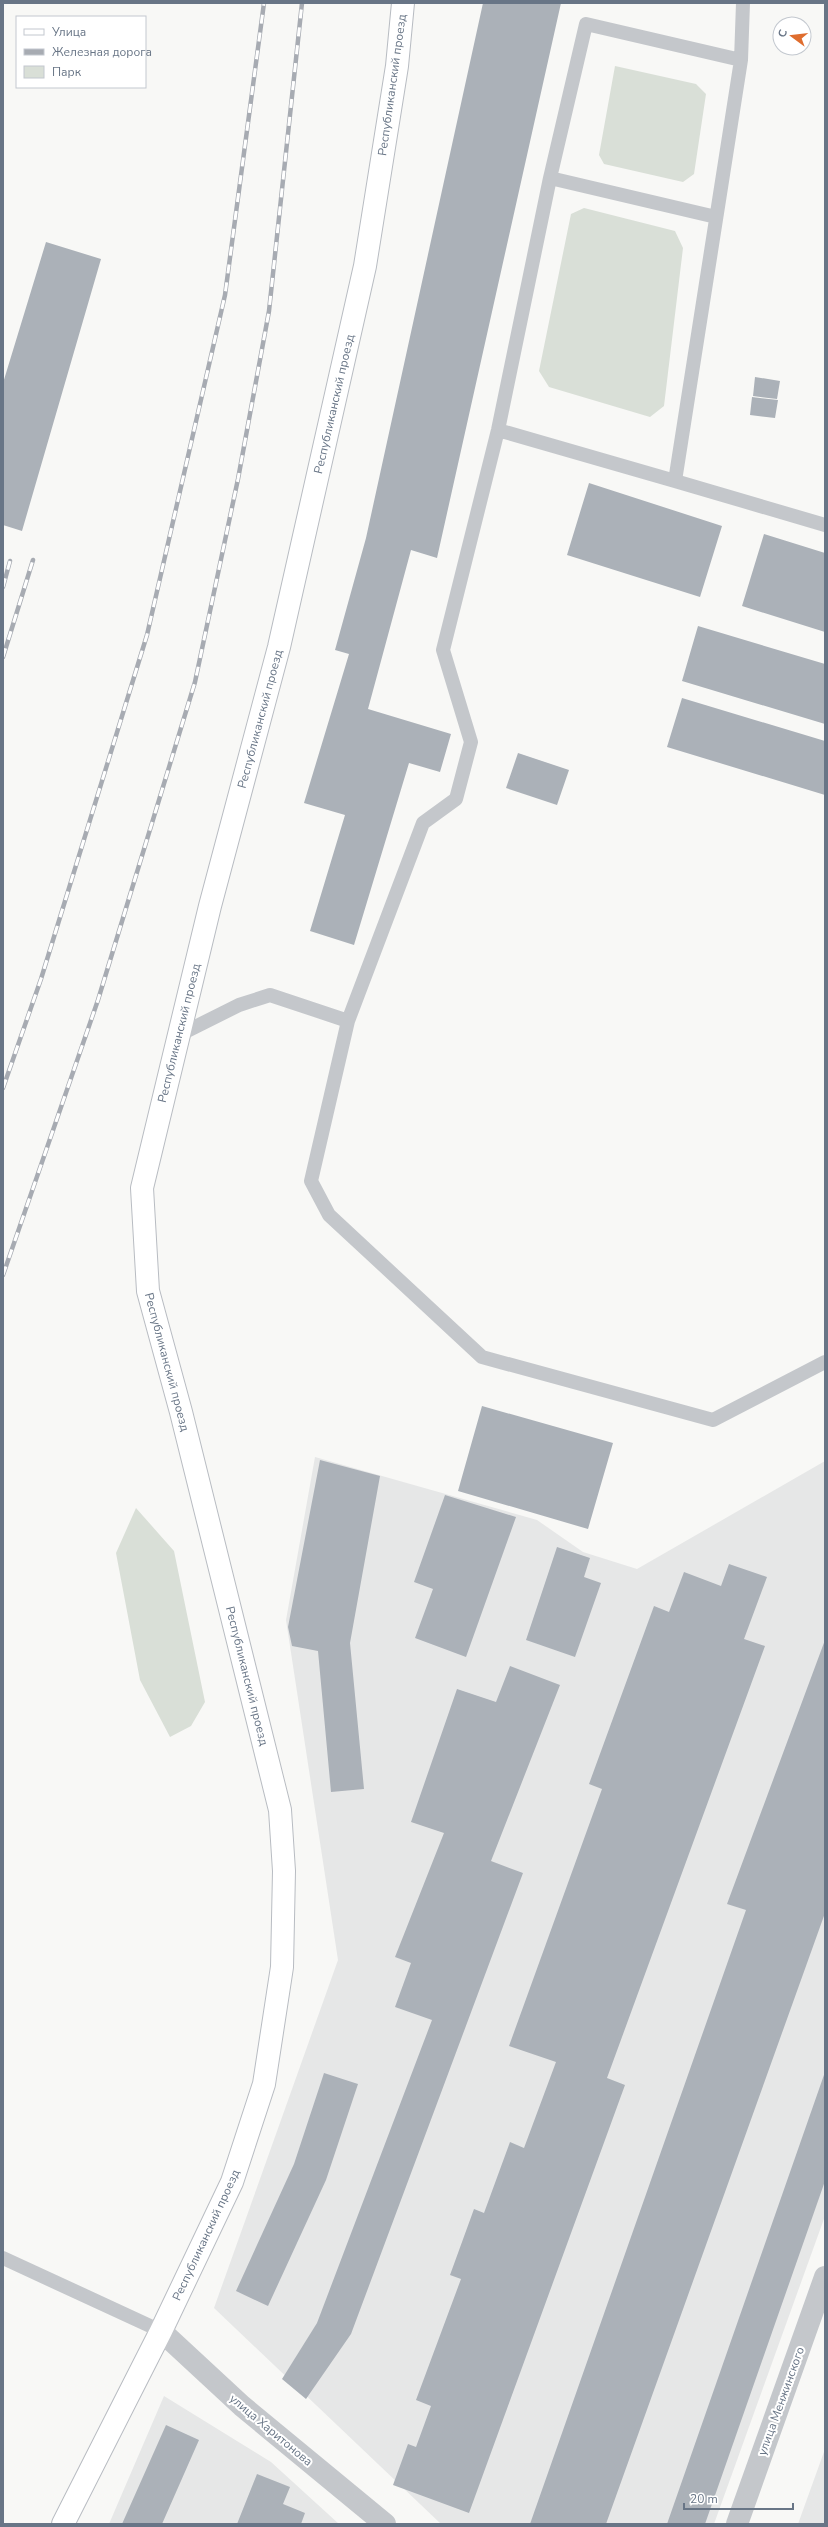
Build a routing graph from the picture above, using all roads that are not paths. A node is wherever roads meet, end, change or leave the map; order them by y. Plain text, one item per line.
1 (403, 3) edge
2 (743, 3) edge
3 (741, 60) junction
4 (550, 178) junction
5 (716, 217) junction
6 (498, 430) junction
7 (675, 481) junction
8 (825, 525) edge
9 (348, 1021) junction
10 (177, 1036) junction
11 (825, 1362) edge
12 (3, 2258) edge
13 (825, 2277) edge
14 (161, 2331) junction
15 (63, 2524) edge
16 (385, 2524) edge
17 (737, 2524) edge

1 - 10 main road, Республиканский проезд
2 - 3 lane
3 - 4 lane
3 - 5 lane
4 - 5 lane
4 - 6 lane
5 - 7 lane
6 - 7 lane
6 - 9 lane
7 - 8 lane
9 - 10 lane
9 - 11 lane
10 - 14 main road, Республиканский проезд
12 - 14 lane
13 - 17 street, улица Менжинского
14 - 15 main road, Республиканский проезд
14 - 16 street, улица Харитонова

